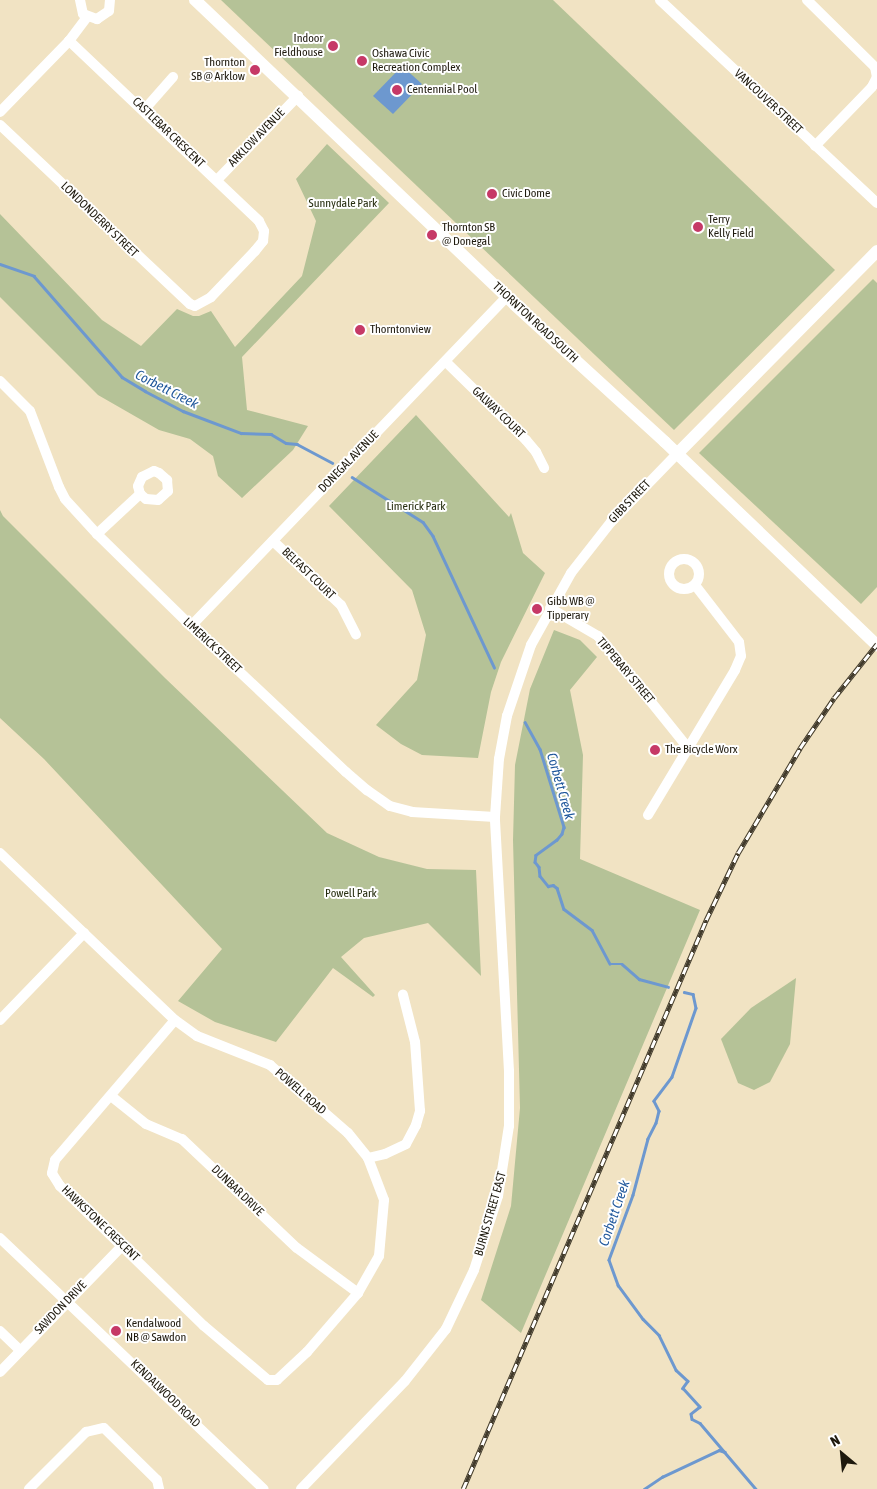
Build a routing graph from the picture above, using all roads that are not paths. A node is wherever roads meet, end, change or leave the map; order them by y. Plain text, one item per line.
1 (80, 0) edge
2 (110, 0) edge
3 (195, 0) edge
4 (660, 0) edge
5 (807, 0) edge
6 (87, 17) junction
7 (69, 41) junction
8 (173, 76) dead end
9 (298, 96) junction
10 (144, 110) junction
11 (0, 112) edge
12 (0, 125) edge
13 (815, 146) junction
14 (217, 180) junction
15 (877, 203) edge
16 (877, 251) edge
17 (507, 297) junction
18 (203, 303) joint
19 (446, 362) junction
20 (0, 381) edge
21 (677, 454) junction
22 (544, 468) dead end
23 (140, 494) dead end
24 (97, 534) junction
25 (274, 541) junction
26 (695, 586) dead end
27 (550, 608) junction
28 (190, 626) junction
29 (356, 634) dead end
30 (877, 645) edge
31 (688, 748) junction
32 (648, 815) dead end
33 (494, 817) junction
34 (0, 853) edge
35 (84, 933) junction
36 (403, 995) dead end
37 (0, 1020) edge
38 (175, 1020) junction
39 (111, 1096) junction
40 (368, 1158) junction
41 (0, 1238) edge
42 (122, 1246) junction
43 (358, 1293) junction
44 (68, 1301) junction
45 (0, 1331) edge
46 (20, 1350) junction
47 (0, 1372) edge
48 (277, 1380) joint
49 (29, 1489) edge
50 (159, 1489) edge
51 (264, 1489) edge
52 (301, 1489) edge

1 - 6 street
2 - 6 street
3 - 9 main road, THORNTON ROAD SOUTH
4 - 13 street, VANCOUVER STREET
5 - 13 street
6 - 7 street
7 - 10 street, CASTLEBAR CRESCENT
7 - 11 street
8 - 10 street
9 - 14 street, ARKLOW AVENUE
9 - 17 main road, THORNTON ROAD SOUTH
10 - 14 street, CASTLEBAR CRESCENT
12 - 18 street, LONDONDERRY STREET
13 - 15 street, VANCOUVER STREET
14 - 18 street, CASTLEBAR CRESCENT
16 - 21 main road, GIBB STREET
17 - 19 street, DONEGAL AVENUE
17 - 21 main road, THORNTON ROAD SOUTH
19 - 22 street, GALWAY COURT
19 - 25 street, DONEGAL AVENUE
20 - 24 street, LIMERICK STREET
21 - 27 street, GIBB STREET
21 - 30 main road, THORNTON ROAD SOUTH
23 - 24 street
24 - 28 street, LIMERICK STREET
25 - 28 street, DONEGAL AVENUE
25 - 29 street, BELFAST COURT
26 - 31 street
27 - 31 street, TIPPERARY STREET
27 - 33 street, GIBB STREET
28 - 33 street, LIMERICK STREET
31 - 32 street
33 - 52 street, BURNS STREET EAST
34 - 35 street, POWELL ROAD
35 - 37 street
35 - 38 street, POWELL ROAD
36 - 40 street
38 - 39 street, HAWKSTONE CRESCENT
38 - 40 street, POWELL ROAD
39 - 42 street, HAWKSTONE CRESCENT
39 - 43 street, DUNBAR DRIVE
40 - 43 street, POWELL ROAD
41 - 44 street, KENDALWOOD ROAD
42 - 44 street, SAWDON DRIVE
42 - 48 street, HAWKSTONE CRESCENT
43 - 48 street, POWELL ROAD
44 - 46 street, SAWDON DRIVE
44 - 51 street, KENDALWOOD ROAD
45 - 46 street
46 - 47 street, SAWDON DRIVE
49 - 50 street

